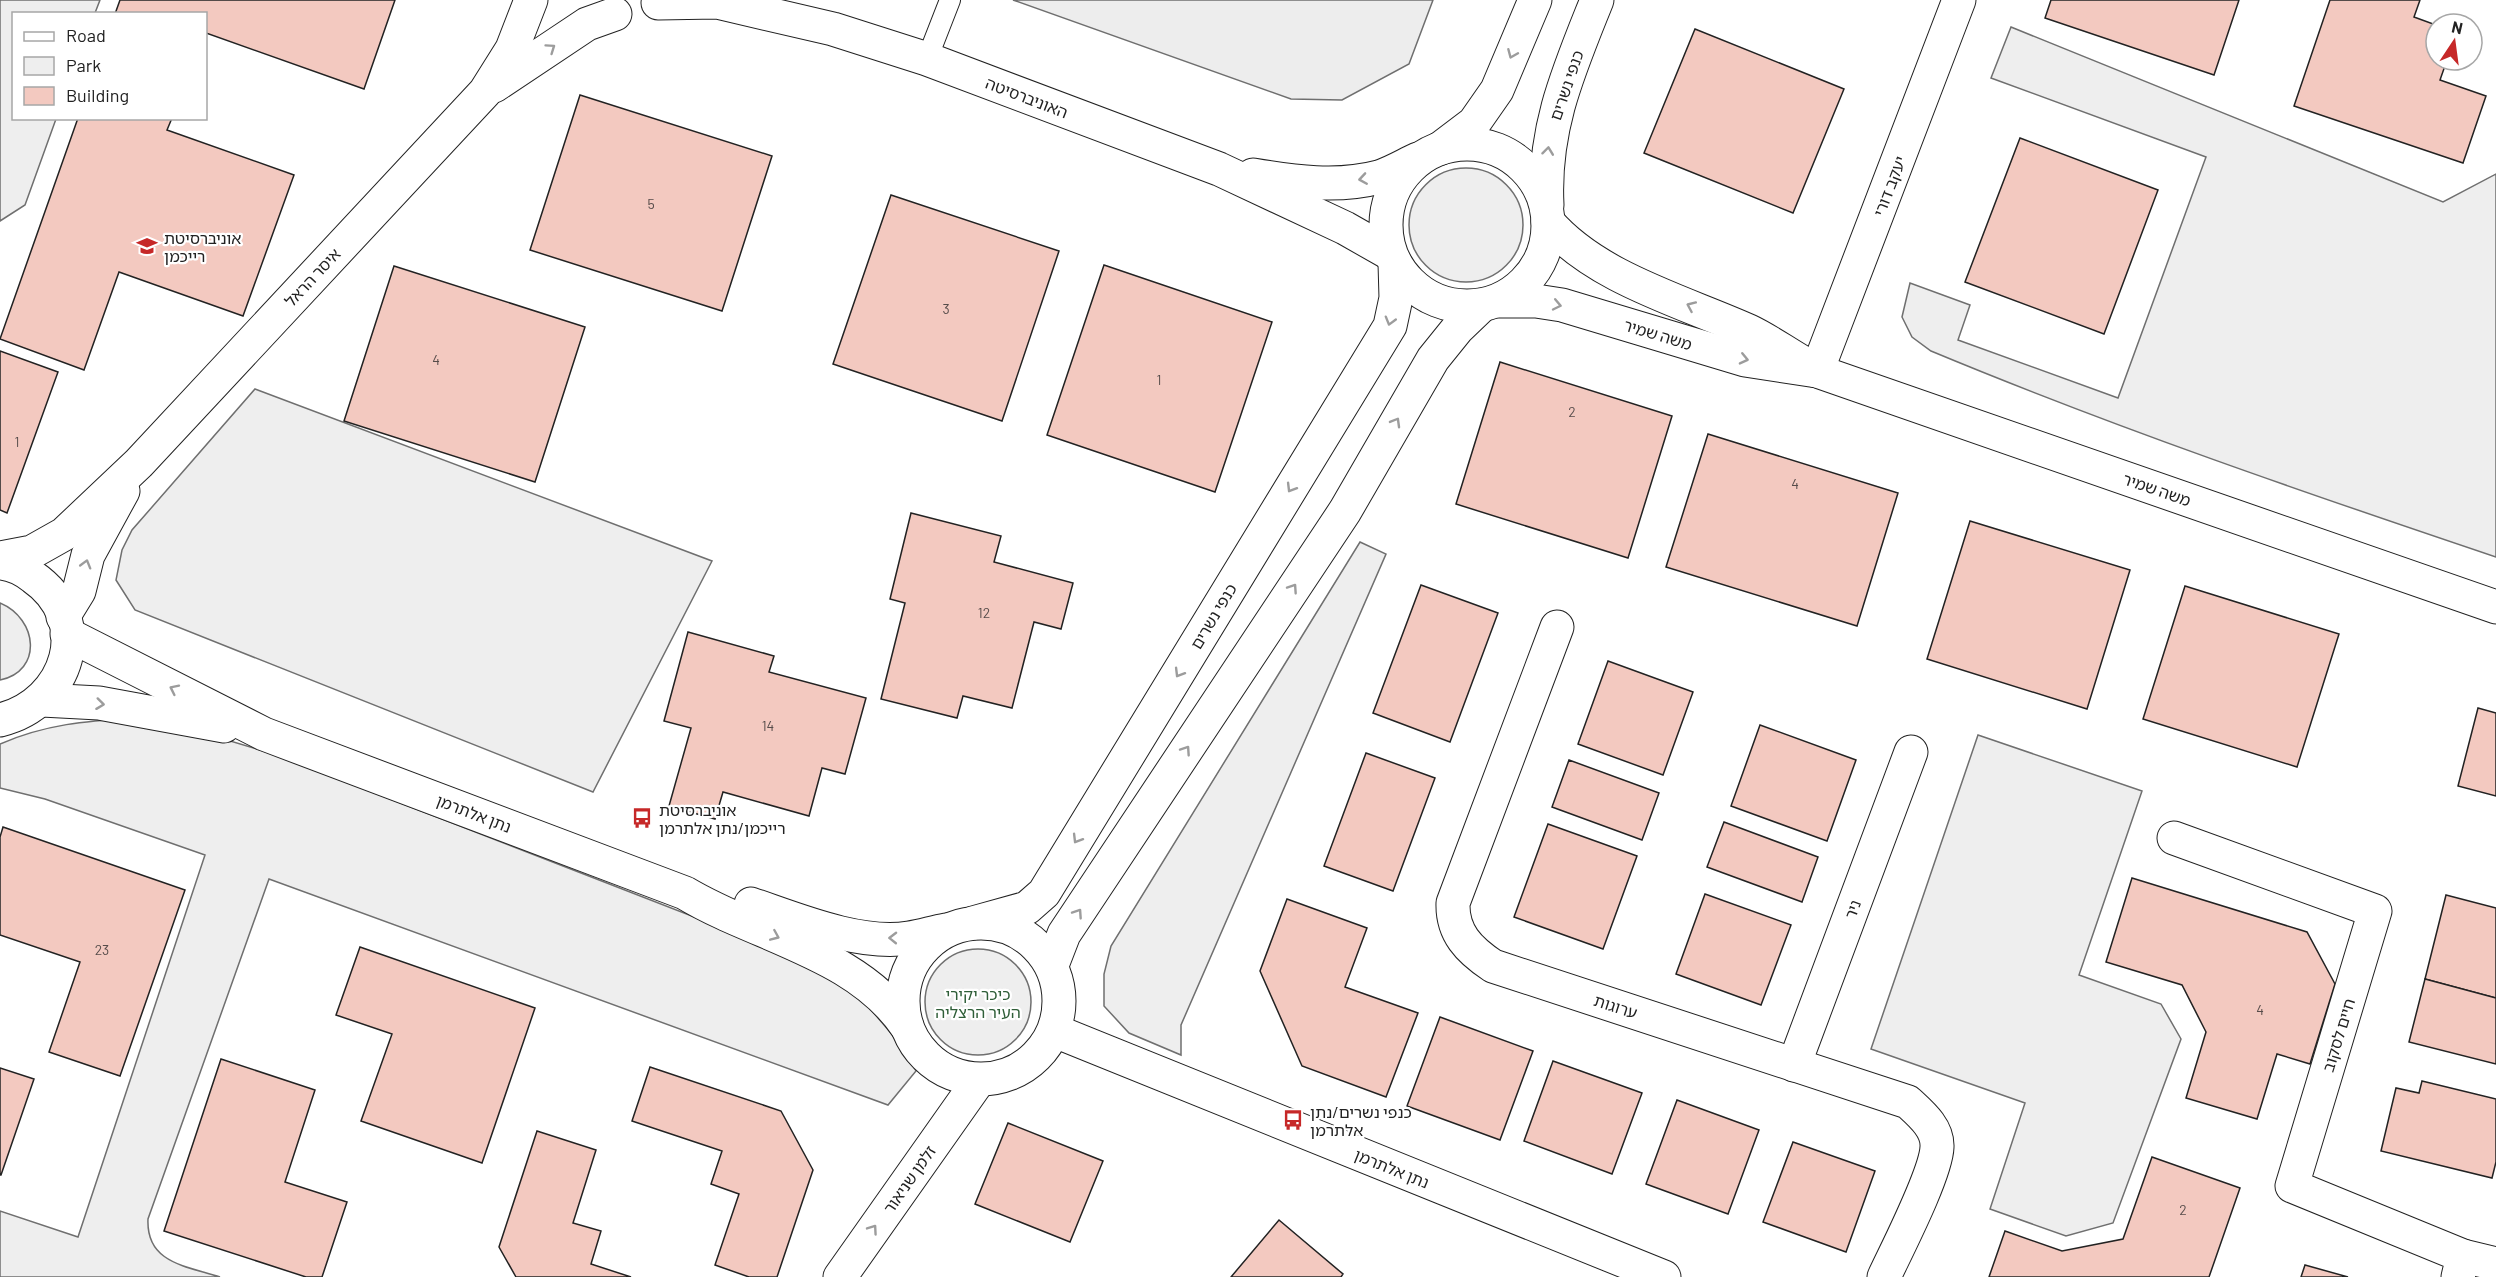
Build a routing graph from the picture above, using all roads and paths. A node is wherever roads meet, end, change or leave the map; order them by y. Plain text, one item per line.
1 (531, 0) edge
2 (577, 0) edge
3 (782, 0) edge
4 (950, 0) edge
5 (1535, 0) edge
6 (1597, 0) edge
7 (1959, 0) edge
8 (660, 2) edge
9 (615, 14) junction
10 (833, 30) junction
11 (927, 59) junction
12 (485, 92) junction
13 (1430, 154) junction
14 (1219, 169) junction
15 (1547, 216) junction
16 (1392, 258) junction
17 (1490, 303) junction
18 (1817, 371) junction
19 (139, 463) junction
20 (0, 558) edge
21 (0, 563) edge
22 (2496, 607) edge
23 (65, 626) junction
24 (1557, 627) dead end
25 (42, 700) junction
26 (0, 720) edge
27 (264, 734) junction
28 (1911, 752) dead end
29 (2174, 838) dead end
30 (685, 893) junction
31 (962, 926) junction
32 (1052, 965) junction
33 (907, 1027) junction
34 (1055, 1031) junction
35 (1794, 1065) junction
36 (979, 1080) junction
37 (2496, 1264) edge
38 (2461, 1266) edge
39 (840, 1277) edge
40 (1664, 1277) edge
41 (1884, 1277) edge

1 - 12 street, איסר הראל
2 - 9 street
3 - 10 street, האוניברסיטה
4 - 11 lane
5 -> 13 street
15 -> 6 street, כנפי נשרים
7 - 18 street, יעקב דורי
8 - 9 street, איסר הראל
8 - 10 street, האוניברסיטה
12 -> 9 street, איסר הראל
10 - 11 street, האוניברסיטה
11 - 14 street, האוניברסיטה
12 - 19 street, איסר הראל
13 -> 14 street, האוניברסיטה
13 - 15 street
13 - 16 street
14 - 16 street, האוניברסיטה
15 - 17 street
18 -> 15 street, משה שמיר
16 - 17 street
16 -> 31 street, כנפי נשרים
17 -> 18 street, משה שמיר
32 -> 17 street
18 - 22 street, משה שמיר
19 - 20 street, איסר הראל
23 -> 19 street, איסר הראל
21 - 23 street
23 - 25 street
27 -> 23 street, נתן אלתרמן
24 - 35 street, ערוגות
25 - 26 street
25 -> 27 street, נתן אלתרמן
27 - 30 street, נתן אלתרמן
28 - 35 street, ניר
29 - 38 street, חיים לסקוב
31 -> 30 street, נתן אלתרמן
30 -> 33 street, נתן אלתרמן
31 - 32 street
31 - 33 street
32 - 34 street
33 - 36 street
34 - 36 street
34 - 40 street, נתן אלתרמן
35 - 41 street, ערוגות
39 -> 36 street, זלמן שניאור
37 - 38 street, חיים לסקוב

